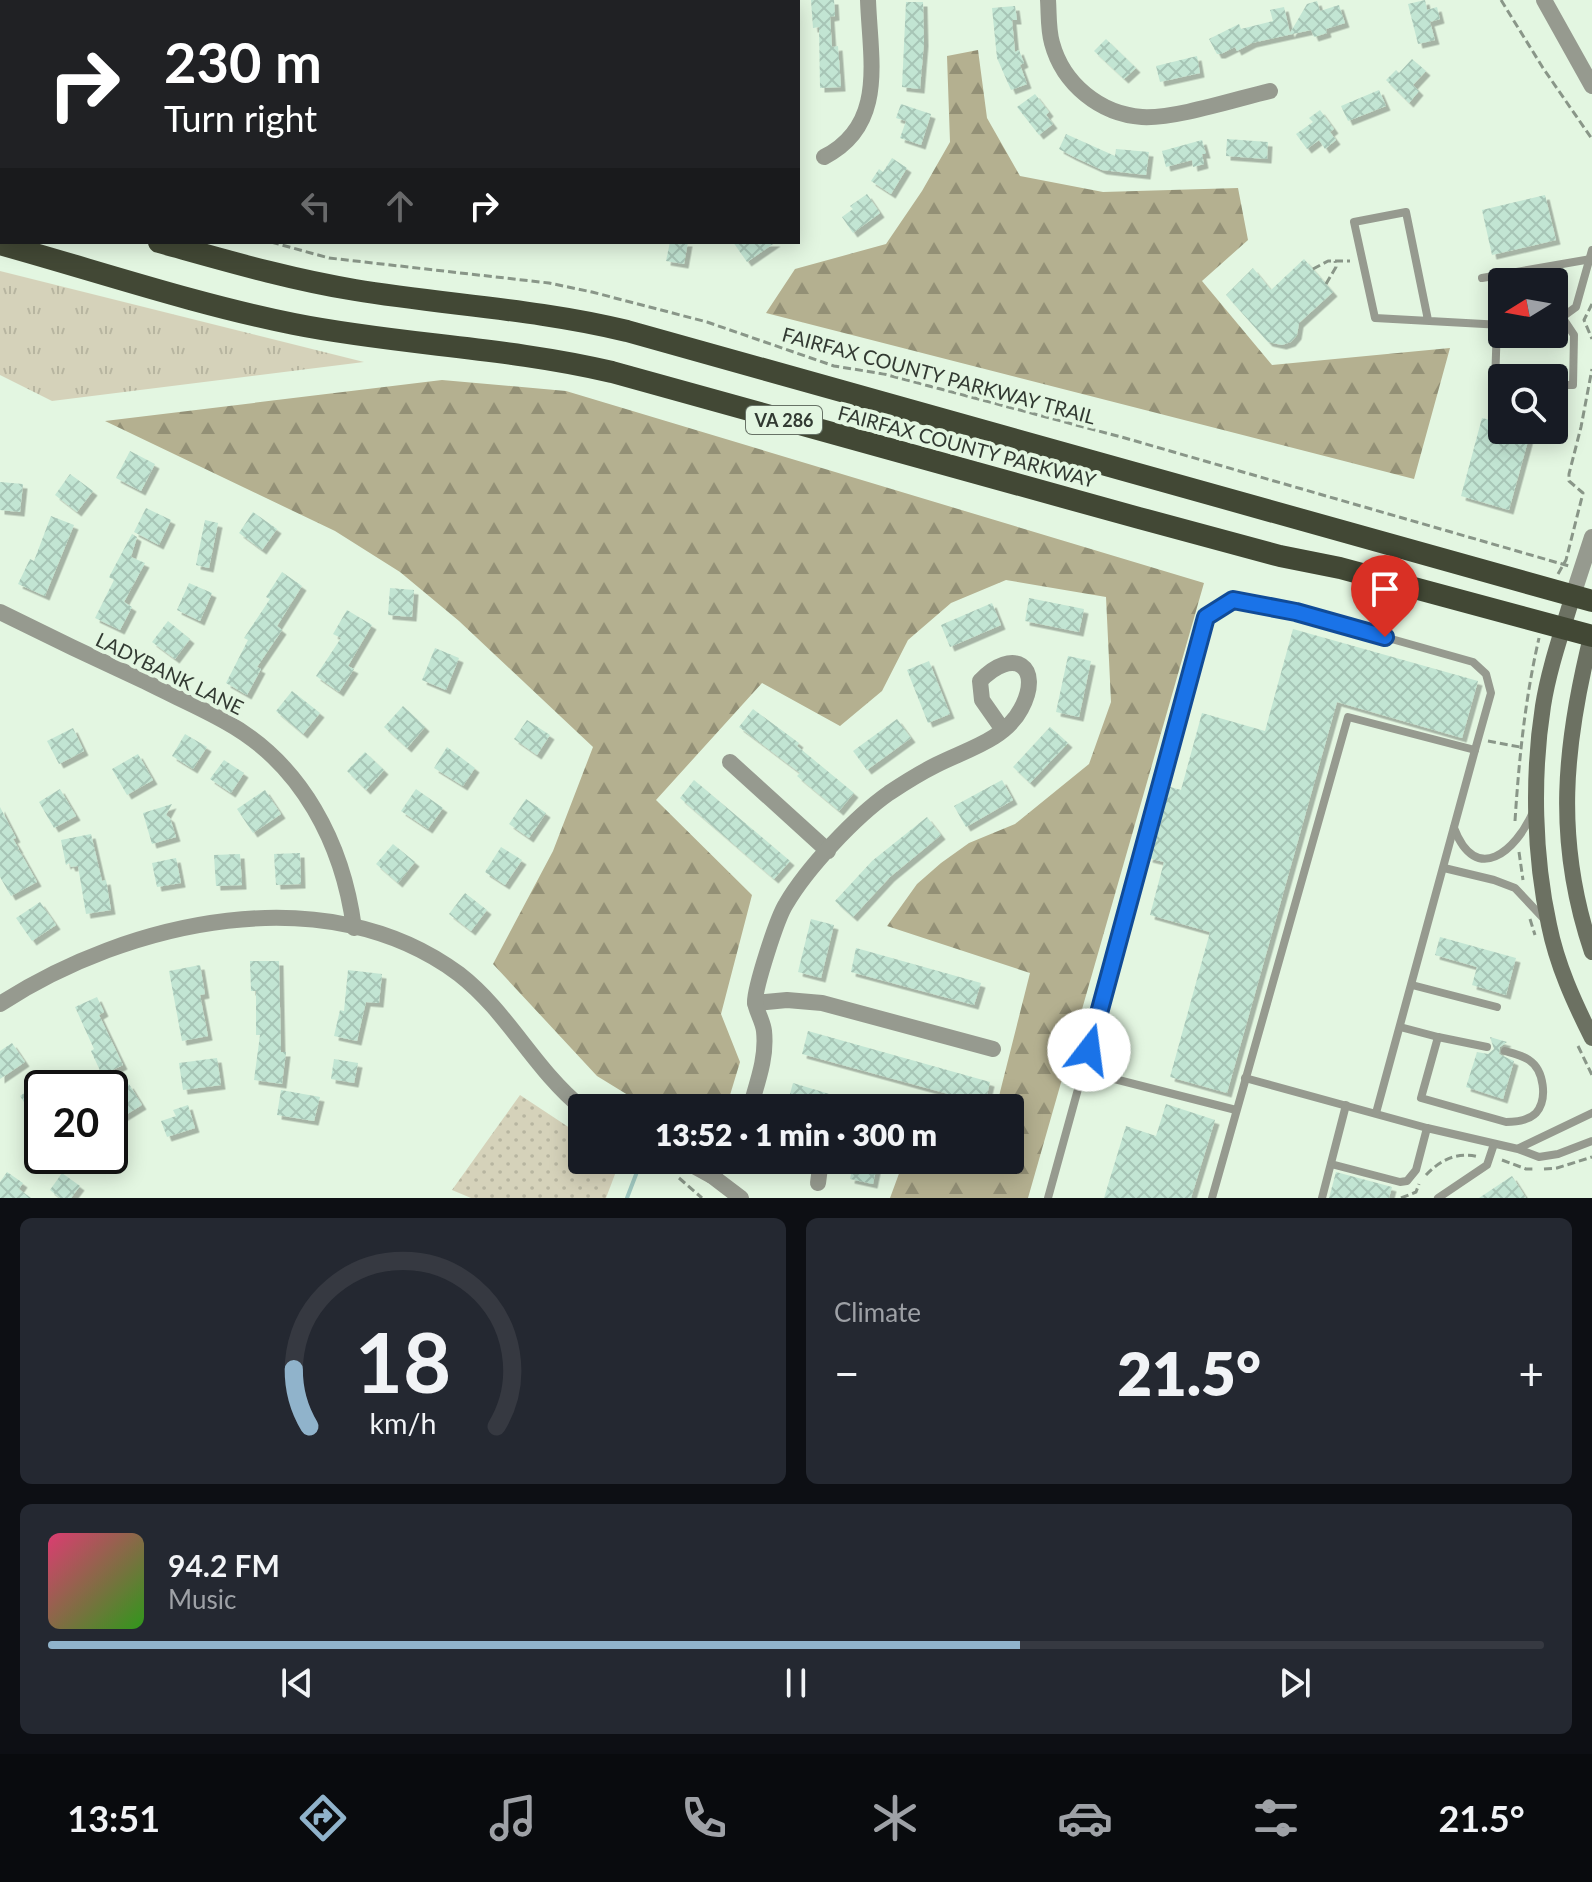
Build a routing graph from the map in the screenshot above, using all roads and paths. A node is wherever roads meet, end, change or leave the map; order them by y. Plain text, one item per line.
1 (868, 0) edge
2 (1048, 0) edge
3 (1501, 0) edge
4 (1544, 0) edge
5 (1592, 86) edge
6 (1270, 91) dead end
7 (1592, 139) edge
8 (824, 157) dead end
9 (0, 244) edge
10 (166, 244) edge
11 (278, 244) edge
12 (1591, 255) edge
13 (1362, 258) junction
14 (1335, 261) junction
15 (1313, 269) dead end
16 (1482, 278) dead end
17 (1326, 284) dead end
18 (1592, 304) edge
19 (1568, 313) edge
20 (1428, 320) junction
21 (1488, 324) edge
22 (1568, 329) edge
23 (1592, 339) edge
24 (1592, 369) edge
25 (1568, 385) edge
26 (1592, 537) edge
27 (1562, 564) junction
28 (1582, 570) junction
29 (1573, 595) edge
30 (0, 612) edge
31 (1553, 625) junction
32 (1592, 635) edge
33 (1003, 730) dead end
34 (1480, 739) junction
35 (1475, 750) junction
36 (730, 762) dead end
37 (1538, 800) junction
38 (1454, 827) junction
39 (828, 851) junction
40 (1444, 868) junction
41 (1549, 925) junction
42 (354, 928) junction
43 (1592, 952) edge
44 (1412, 985) junction
45 (755, 1003) junction
46 (0, 1004) edge
47 (1497, 1007) dead end
48 (1400, 1027) junction
49 (1438, 1037) junction
50 (1592, 1038) edge
51 (1487, 1047) dead end
52 (993, 1049) dead end
53 (1505, 1051) dead end
54 (1083, 1071) junction
55 (1245, 1078) junction
56 (754, 1094) edge
57 (568, 1095) edge
58 (1346, 1105) junction
59 (1236, 1110) junction
60 (1376, 1113) junction
61 (1592, 1113) edge
62 (1427, 1128) junction
63 (1592, 1141) edge
64 (1494, 1144) junction
65 (1518, 1149) junction
66 (1479, 1157) dead end
67 (1331, 1164) junction
68 (708, 1174) edge
69 (819, 1174) edge
70 (712, 1176) joint
71 (679, 1178) dead end
72 (818, 1183) dead end
73 (702, 1198) edge
74 (741, 1198) edge
75 (1048, 1198) edge
76 (1212, 1198) edge
77 (1322, 1198) edge
78 (1401, 1198) edge
79 (1438, 1198) edge

1 - 8 street
2 - 6 street
3 - 7 path
4 - 5 street
9 - 31 highway, FAIRFAX COUNTY PARKWAY / VA 286
10 - 29 highway, FAIRFAX COUNTY PARKWAY / VA 286
11 - 27 path, FAIRFAX COUNTY PARKWAY TRAIL
12 - 16 lane
12 - 19 lane
13 - 14 path
13 - 20 lane
13 - 20 lane
14 - 15 path
14 - 17 path
18 - 23 path
20 - 21 lane
22 - 25 lane
24 - 27 path
26 - 28 street
27 - 28 path, FAIRFAX COUNTY PARKWAY TRAIL
27 - 29 path
28 - 29 street
29 - 31 main road
30 - 42 street, LADYBANK LANE
31 - 32 highway, FAIRFAX COUNTY PARKWAY / VA 286
31 - 34 path
31 - 37 main road
32 - 43 main road
33 - 39 street
34 - 35 lane
34 - 54 lane
35 - 38 lane
35 - 55 lane
36 - 39 street
37 - 38 lane
37 - 41 main road
38 - 40 lane
39 - 45 street
40 - 41 lane
40 - 44 lane
41 - 50 main road
42 - 46 street
42 - 57 street
44 - 47 lane
44 - 48 lane
45 - 52 street
45 - 56 street
48 - 49 lane
48 - 60 lane
49 - 51 lane
49 - 53 lane
54 - 59 lane
54 - 75 lane
55 - 58 lane
55 - 59 lane
58 - 60 lane
58 - 67 lane
59 - 76 lane
60 - 62 lane
61 - 65 lane
62 - 64 lane
62 - 67 lane
63 - 65 lane
64 - 65 lane
64 - 79 lane
66 - 78 path
67 - 77 lane
68 - 70 street
69 - 72 street
70 - 74 street
71 - 73 path

